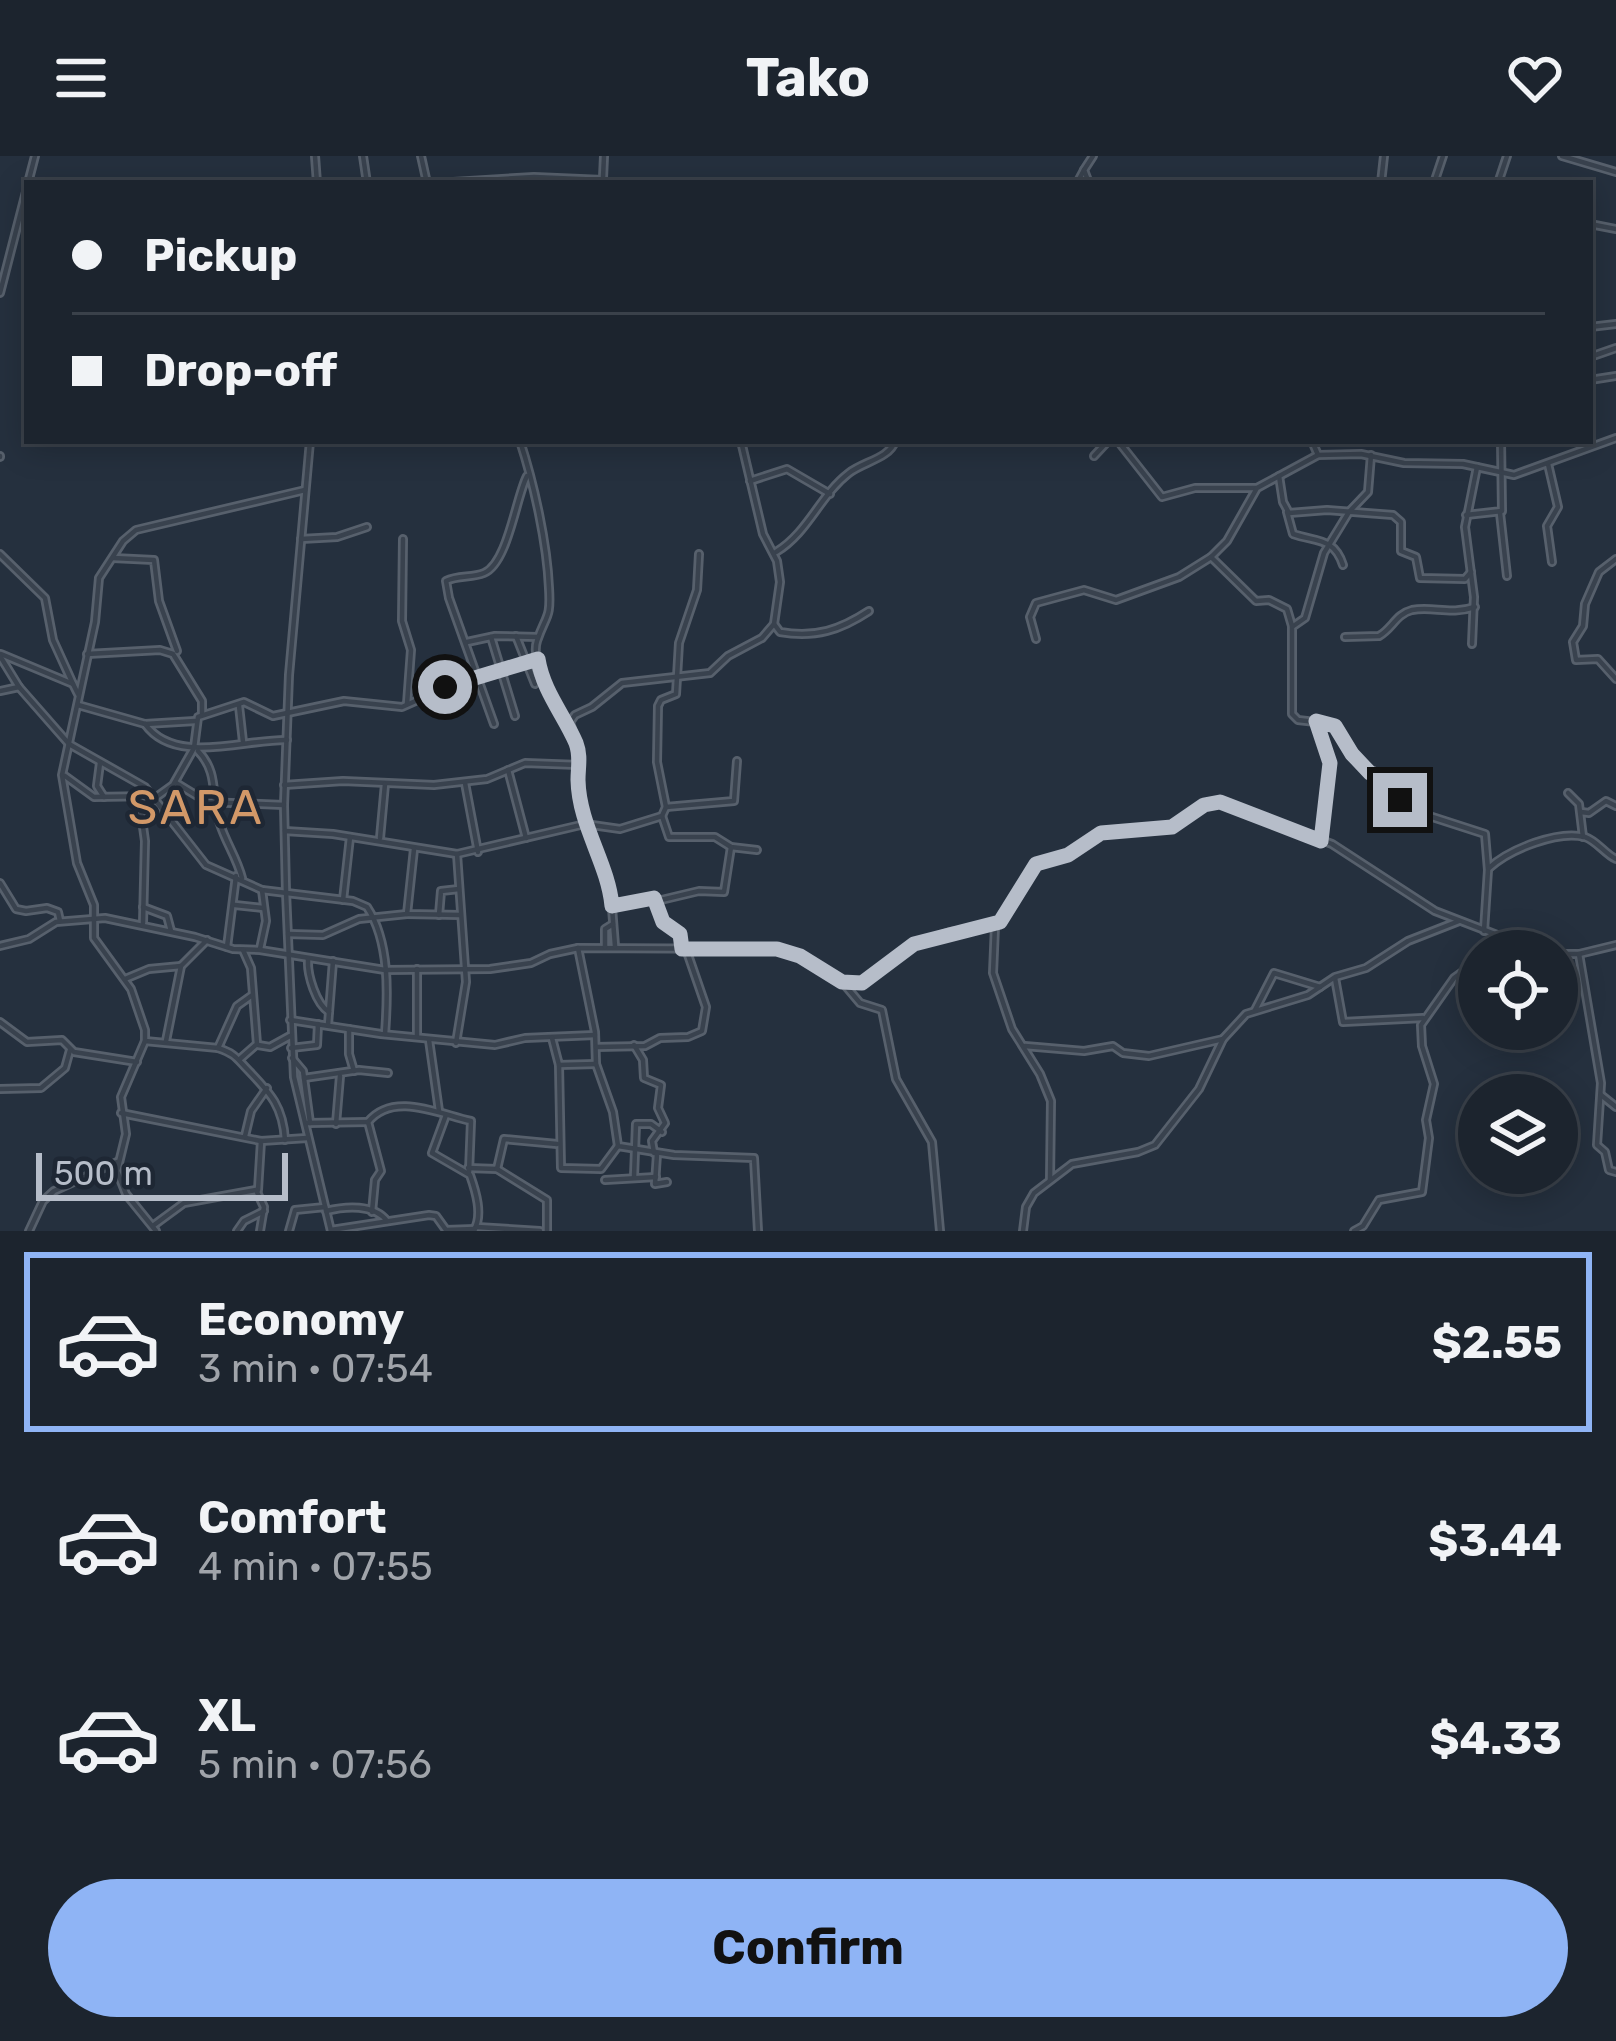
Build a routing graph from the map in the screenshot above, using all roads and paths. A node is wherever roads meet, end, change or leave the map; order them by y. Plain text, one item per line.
1 (1093, 156) edge
2 (1562, 156) edge
3 (1084, 170) junction
4 (1616, 172) edge
5 (1079, 180) edge
6 (1088, 180) edge
7 (24, 201) edge
8 (1, 288) edge
9 (310, 444) edge
10 (521, 444) edge
11 (742, 444) edge
12 (895, 444) edge
13 (1105, 444) edge
14 (1120, 444) edge
15 (1313, 444) edge
16 (1502, 444) edge
17 (1585, 444) edge
18 (1318, 455) junction
19 (1371, 455) junction
20 (1094, 456) dead end
21 (1548, 464) junction
22 (1477, 467) junction
23 (1501, 472) junction
24 (528, 475) junction
25 (1279, 476) junction
26 (750, 481) junction
27 (1257, 488) junction
28 (305, 490) junction
29 (830, 494) junction
30 (1287, 512) junction
31 (1349, 512) junction
32 (1500, 513) junction
33 (1466, 515) junction
34 (367, 526) dead end
35 (301, 539) junction
36 (404, 539) dead end
37 (1330, 543) junction
38 (775, 553) junction
39 (0, 554) edge
40 (699, 554) dead end
41 (113, 557) junction
42 (1211, 557) junction
43 (1616, 559) edge
44 (1552, 562) dead end
45 (1343, 565) dead end
46 (1471, 572) junction
47 (1507, 576) dead end
48 (1474, 607) junction
49 (869, 611) dead end
50 (774, 624) junction
51 (1292, 627) junction
52 (516, 636) junction
53 (491, 637) junction
54 (1345, 637) dead end
55 (539, 638) junction
56 (1036, 639) dead end
57 (466, 641) junction
58 (1472, 644) dead end
59 (178, 651) dead end
60 (87, 654) junction
61 (0, 655) edge
62 (538, 659) junction
63 (526, 662) junction
64 (502, 667) junction
65 (478, 675) junction
66 (678, 676) junction
67 (1616, 679) edge
68 (73, 684) junction
69 (535, 684) dead end
70 (19, 687) junction
71 (0, 691) edge
72 (78, 694) junction
73 (239, 704) junction
74 (407, 704) junction
75 (78, 705) junction
76 (288, 716) junction
77 (515, 716) dead end
78 (199, 718) junction
79 (1316, 721) junction
80 (145, 724) junction
81 (494, 724) dead end
82 (570, 728) junction
83 (74, 733) junction
84 (287, 740) junction
85 (243, 742) junction
86 (69, 744) junction
87 (195, 748) junction
88 (76, 750) junction
89 (100, 761) junction
90 (737, 761) dead end
91 (579, 765) junction
92 (508, 770) junction
93 (62, 775) junction
94 (175, 782) junction
95 (465, 782) junction
96 (386, 784) junction
97 (284, 785) junction
98 (1568, 793) dead end
99 (104, 797) junction
100 (154, 797) junction
101 (139, 798) junction
102 (216, 804) junction
103 (284, 805) junction
104 (1616, 806) edge
105 (666, 807) junction
106 (1581, 812) junction
107 (662, 816) junction
108 (585, 824) junction
109 (285, 831) junction
110 (350, 837) junction
111 (523, 837) junction
112 (1583, 837) junction
113 (380, 841) junction
114 (1321, 841) junction
115 (414, 848) junction
116 (731, 848) junction
117 (757, 850) dead end
118 (478, 852) junction
119 (458, 854) junction
120 (1616, 859) edge
121 (1488, 870) junction
122 (239, 877) junction
123 (0, 883) edge
124 (459, 889) junction
125 (262, 890) junction
126 (286, 892) junction
127 (343, 900) junction
128 (657, 901) junction
129 (235, 905) junction
130 (612, 906) junction
131 (142, 907) junction
132 (263, 908) junction
133 (406, 914) junction
134 (439, 915) junction
135 (460, 915) junction
136 (374, 917) junction
137 (93, 918) junction
138 (60, 921) junction
139 (1460, 921) junction
140 (614, 924) junction
141 (143, 926) junction
142 (995, 926) junction
143 (1482, 930) edge
144 (1484, 930) edge
145 (171, 931) junction
146 (288, 934) junction
147 (207, 940) junction
148 (1616, 945) edge
149 (0, 946) edge
150 (226, 947) junction
151 (605, 947) junction
152 (578, 948) junction
153 (615, 948) junction
154 (684, 949) junction
155 (242, 950) junction
156 (260, 950) junction
157 (1579, 954) joint
158 (289, 955) junction
159 (308, 959) junction
160 (334, 961) junction
161 (181, 966) junction
162 (417, 969) junction
163 (465, 969) junction
164 (385, 970) junction
165 (1458, 974) edge
166 (1335, 977) junction
167 (125, 980) junction
168 (842, 982) junction
169 (1320, 987) junction
170 (251, 996) junction
171 (1255, 1010) junction
172 (329, 1012) junction
173 (1424, 1018) junction
174 (290, 1020) junction
175 (0, 1022) edge
176 (317, 1024) junction
177 (328, 1025) junction
178 (350, 1028) junction
179 (385, 1034) junction
180 (595, 1035) junction
181 (290, 1036) junction
182 (418, 1038) junction
183 (551, 1038) junction
184 (145, 1040) junction
185 (429, 1040) junction
186 (1223, 1040) junction
187 (456, 1043) junction
188 (166, 1044) junction
189 (256, 1044) junction
190 (634, 1045) junction
191 (595, 1046) junction
192 (1021, 1046) junction
193 (218, 1048) junction
194 (291, 1048) junction
195 (70, 1050) junction
196 (241, 1058) junction
197 (292, 1058) junction
198 (137, 1062) junction
199 (596, 1064) junction
200 (559, 1065) junction
201 (354, 1071) junction
202 (388, 1073) dead end
203 (340, 1075) junction
204 (304, 1078) junction
205 (267, 1088) junction
206 (0, 1089) edge
207 (1601, 1095) junction
208 (1616, 1107) edge
209 (121, 1113) junction
210 (442, 1114) junction
211 (368, 1122) junction
212 (306, 1123) junction
213 (336, 1124) junction
214 (662, 1132) junction
215 (245, 1138) junction
216 (307, 1138) junction
217 (285, 1140) junction
218 (261, 1141) junction
219 (559, 1144) junction
220 (619, 1146) junction
221 (636, 1150) junction
222 (655, 1153) junction
223 (117, 1162) junction
224 (497, 1169) junction
225 (468, 1170) junction
226 (1616, 1172) edge
227 (634, 1177) junction
228 (656, 1177) junction
229 (605, 1180) dead end
230 (1050, 1180) junction
231 (667, 1182) dead end
232 (258, 1191) junction
233 (325, 1209) junction
234 (264, 1210) junction
235 (372, 1212) junction
236 (388, 1223) junction
237 (155, 1228) edge
238 (475, 1229) edge
239 (331, 1230) edge
240 (29, 1231) edge
241 (237, 1231) edge
242 (260, 1231) edge
243 (289, 1231) edge
244 (543, 1231) edge
245 (758, 1231) edge
246 (940, 1231) edge
247 (1023, 1231) edge
248 (1354, 1231) edge

1 - 3 street
2 - 4 street
3 - 5 street
3 - 6 street
7 - 8 street
9 - 28 street
10 - 24 street
11 - 26 street
12 - 29 street
13 - 20 street
14 - 27 street
15 - 18 street
16 - 23 street
17 - 21 street
18 - 19 street
18 - 25 street
19 - 22 street
19 - 31 street
21 - 23 street
21 - 44 street
22 - 23 street
22 - 33 street
23 - 32 street
24 - 55 street
24 - 57 street
25 - 27 street
25 - 30 street
26 - 29 street
26 - 38 street
27 - 42 street
28 - 35 street
28 - 41 street
29 - 38 street
30 - 31 street
30 - 37 street
31 - 37 street
31 - 46 street
32 - 33 street
32 - 47 street
33 - 46 street
34 - 35 street
35 - 76 street
36 - 74 street
37 - 45 street
37 - 51 street
38 - 50 street
39 - 68 street
40 - 66 street
41 - 59 street
41 - 60 street
42 - 51 street
42 - 56 street
43 - 67 street
46 - 48 street
48 - 54 street
48 - 58 street
49 - 50 street
50 - 66 street
51 - 79 street
52 - 53 street
52 - 55 street
52 - 63 street
53 - 57 street
53 - 64 street
55 - 62 street
57 - 65 street
60 - 72 street
60 - 78 street
61 - 68 street
61 - 70 street
62 - 63 street
62 - 82 street
63 - 64 street
63 - 69 street
64 - 65 street
64 - 77 street
65 - 74 street
65 - 81 street
66 - 82 street
66 - 105 street
68 - 72 street
70 - 71 street
70 - 86 street
72 - 75 street
73 - 76 street
73 - 78 street
73 - 85 street
74 - 76 street
75 - 80 street
75 - 83 street
76 - 84 street
78 - 80 street
78 - 87 street
79 - 114 street
79 - 121 street
80 - 87 street
82 - 91 street
83 - 86 street
83 - 88 street
84 - 85 street
84 - 97 street
85 - 87 street
86 - 88 street
86 - 93 street
87 - 94 street
87 - 102 street
88 - 89 street
89 - 99 street
89 - 100 street
90 - 105 street
91 - 92 street
91 - 108 street
92 - 95 street
92 - 111 street
93 - 99 street
93 - 137 street
94 - 100 street
94 - 102 street
95 - 96 street
95 - 118 street
96 - 97 street
96 - 113 street
97 - 103 street
98 - 106 street
99 - 101 street
100 - 101 street
100 - 122 street
101 - 131 street
102 - 103 street
102 - 122 street
103 - 109 street
104 - 106 street
105 - 107 street
106 - 112 street
107 - 108 street
107 - 116 street
108 - 111 street
108 - 130 street
109 - 110 street
109 - 126 street
110 - 113 street
110 - 127 street
111 - 118 street
112 - 120 street
112 - 121 street
113 - 115 street
114 - 139 street
114 - 142 street
115 - 119 street
115 - 133 street
116 - 117 street
116 - 128 street
118 - 119 street
119 - 124 street
121 - 144 street
122 - 125 street
122 - 129 street
123 - 138 street
124 - 134 street
124 - 135 street
125 - 126 street
125 - 132 street
126 - 127 street
126 - 146 street
127 - 136 street
128 - 130 street
128 - 154 street
129 - 132 street
129 - 150 street
130 - 140 street
131 - 141 street
131 - 145 street
132 - 156 street
133 - 134 street
133 - 136 street
134 - 135 street
135 - 163 street
136 - 146 street
136 - 164 street
137 - 138 street
137 - 141 street
137 - 167 street
138 - 149 street
139 - 143 street
139 - 166 street
140 - 151 street
140 - 153 street
141 - 145 street
142 - 168 street
142 - 192 street
145 - 147 street
146 - 158 street
147 - 150 street
147 - 161 street
148 - 157 street
150 - 155 street
151 - 152 street
151 - 153 street
152 - 163 street
152 - 180 street
153 - 154 street
154 - 168 street
154 - 190 street
155 - 156 street
155 - 170 street
156 - 158 street
157 - 207 street
158 - 159 street
158 - 174 street
159 - 160 street
159 - 172 street
160 - 164 street
160 - 172 street
161 - 167 street
161 - 188 street
162 - 163 street
162 - 164 street
162 - 182 street
163 - 187 street
164 - 179 street
165 - 173 street
166 - 169 street
166 - 173 street
167 - 184 street
168 - 246 street
169 - 171 street
169 - 171 street
170 - 189 street
170 - 193 street
171 - 186 street
172 - 177 street
173 - 248 street
174 - 176 street
174 - 181 street
175 - 195 street
176 - 177 street
176 - 194 street
177 - 178 street
178 - 179 street
178 - 201 street
179 - 182 street
180 - 183 street
180 - 191 street
181 - 189 street
181 - 194 street
182 - 185 street
183 - 187 street
183 - 200 street
184 - 188 street
184 - 198 street
185 - 187 street
185 - 210 street
186 - 192 street
186 - 230 street
188 - 193 street
189 - 196 street
190 - 191 street
190 - 214 street
191 - 199 street
192 - 230 street
193 - 196 street
194 - 197 street
195 - 198 street
195 - 206 street
196 - 205 street
197 - 204 street
197 - 212 street
198 - 209 street
199 - 200 street
199 - 220 street
200 - 219 street
201 - 202 street
201 - 203 street
203 - 204 street
203 - 213 street
204 - 212 street
205 - 215 street
205 - 217 street
207 - 208 street
207 - 226 street
209 - 215 street
209 - 223 street
210 - 211 street
210 - 225 street
210 - 225 street
211 - 213 street
211 - 235 street
212 - 213 street
212 - 216 street
214 - 221 street
214 - 222 street
215 - 218 street
216 - 217 street
216 - 233 street
217 - 218 street
218 - 232 street
219 - 220 street
219 - 224 street
220 - 221 street
221 - 222 street
221 - 227 street
222 - 228 street
222 - 245 street
223 - 237 street
223 - 240 street
224 - 225 street
224 - 244 street
225 - 238 street
227 - 228 street
227 - 229 street
228 - 231 street
230 - 247 street
232 - 234 street
232 - 237 street
233 - 235 street
233 - 239 street
233 - 243 street
234 - 241 street
234 - 242 street
235 - 236 street
236 - 238 street
236 - 239 street
238 - 244 street

